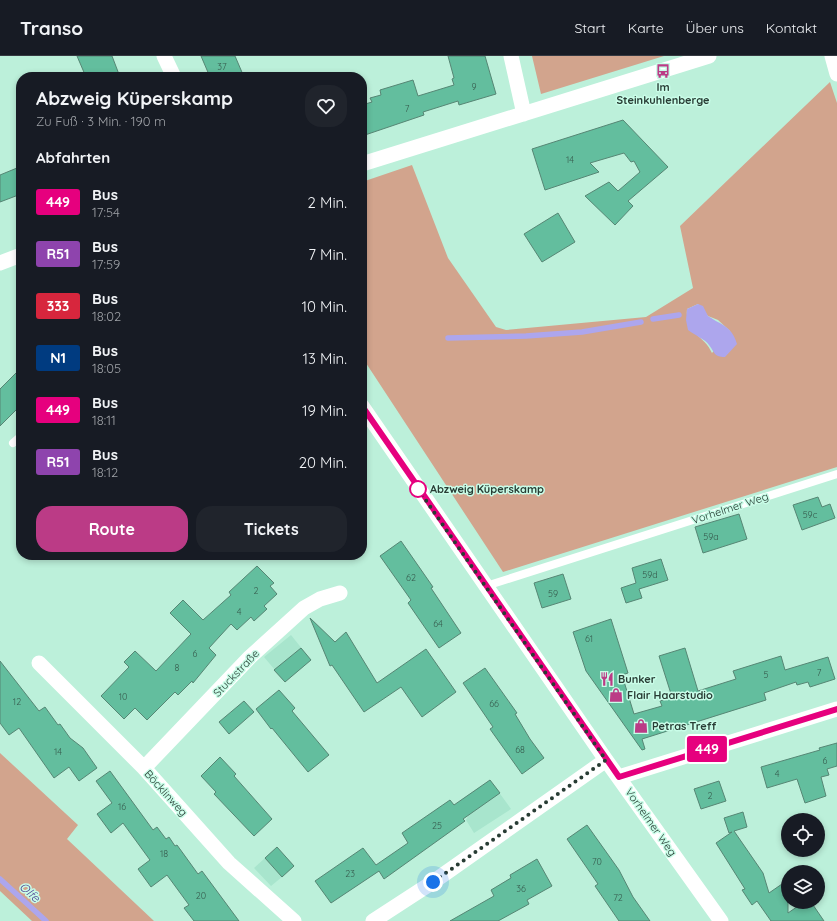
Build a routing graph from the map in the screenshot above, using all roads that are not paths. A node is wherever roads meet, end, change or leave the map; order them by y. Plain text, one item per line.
1 (164, 56) edge
2 (511, 56) edge
3 (709, 56) edge
4 (832, 56) edge
5 (172, 72) edge
6 (837, 74) edge
7 (524, 114) junction
8 (367, 162) edge
9 (16, 257) edge
10 (0, 263) edge
11 (367, 413) edge
12 (16, 440) edge
13 (13, 443) dead end
14 (837, 474) edge
15 (486, 586) junction
16 (340, 593) dead end
17 (40, 663) dead end
18 (837, 710) edge
19 (606, 760) junction
20 (144, 768) junction
21 (619, 777) junction
22 (294, 921) edge
23 (373, 921) edge
24 (721, 921) edge

1 - 5 street
2 - 7 street
3 - 7 street
4 - 6 street
7 - 8 street
9 - 10 street
11 - 15 street, Vorhelmer Weg
12 - 13 lane
14 - 15 lane, Vorhelmer Weg
15 - 19 street, Vorhelmer Weg
16 - 20 street, Stuckstraße
17 - 20 street, Böcklinweg
18 - 21 street
19 - 21 street, Vorhelmer Weg
19 - 23 street
20 - 22 street, Böcklinweg
21 - 24 street, Vorhelmer Weg

